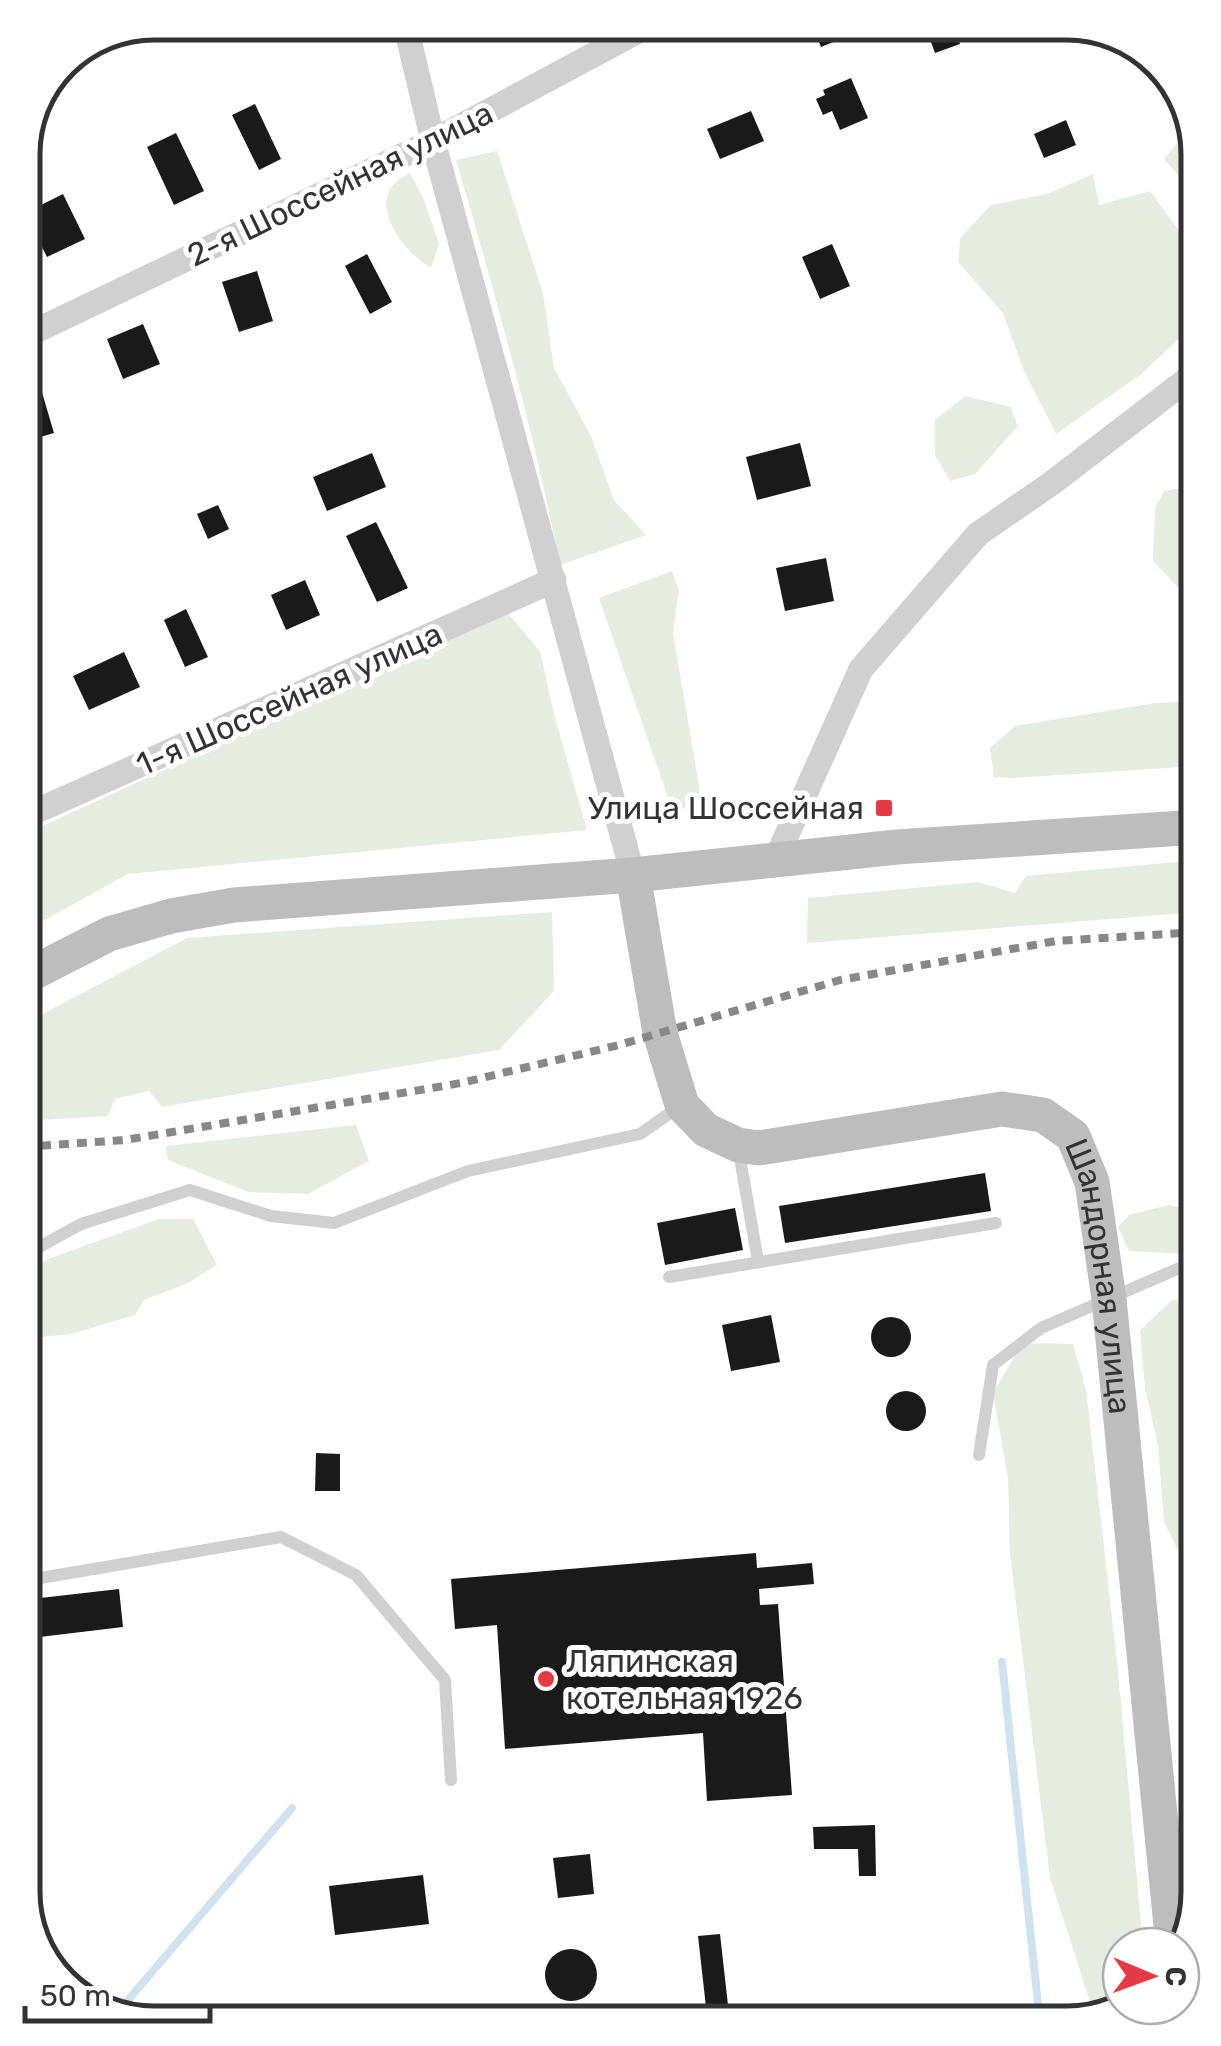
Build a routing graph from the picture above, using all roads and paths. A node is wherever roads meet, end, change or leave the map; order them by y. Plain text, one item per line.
1 (409, 40) edge
2 (620, 40) edge
3 (433, 141) junction
4 (40, 329) edge
5 (1181, 384) edge
6 (554, 580) junction
7 (40, 809) edge
8 (1181, 828) edge
9 (776, 859) junction
10 (633, 875) junction
11 (40, 969) edge
12 (682, 1105) junction
13 (738, 1145) junction
14 (996, 1223) dead end
15 (40, 1246) edge
16 (758, 1261) junction
17 (1181, 1267) edge
18 (669, 1277) dead end
19 (1108, 1299) junction
20 (979, 1455) dead end
21 (40, 1579) edge
22 (451, 1780) dead end
23 (1170, 1926) edge

1 - 3 street
2 - 3 street, 2-я Шоссейная улица
3 - 4 street, 2-я Шоссейная улица
3 - 6 street
5 - 9 street
6 - 7 street, 1-я Шоссейная улица
6 - 10 street
8 - 9 street
9 - 10 street
10 - 11 street
10 - 12 street
12 - 13 street
12 - 15 lane
13 - 16 lane
13 - 19 street, Шандорная улица
14 - 16 lane
16 - 18 lane
17 - 19 lane
19 - 20 lane
19 - 23 street, Шандорная улица
21 - 22 lane

